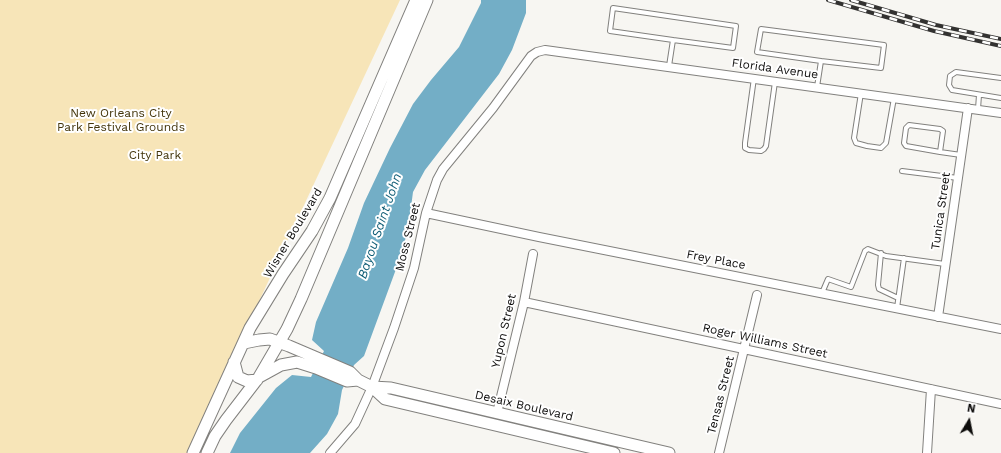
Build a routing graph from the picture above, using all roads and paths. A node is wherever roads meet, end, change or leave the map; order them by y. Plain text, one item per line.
1 (416, 0) edge
2 (427, 0) edge
3 (673, 40) junction
4 (545, 50) joint
5 (821, 61) junction
6 (670, 66) junction
7 (754, 78) junction
8 (1001, 78) edge
9 (775, 81) junction
10 (817, 87) junction
11 (861, 93) junction
12 (979, 95) junction
13 (894, 98) junction
14 (1001, 98) edge
15 (968, 108) junction
16 (978, 110) junction
17 (1001, 113) edge
18 (940, 152) junction
19 (961, 155) junction
20 (902, 171) dead end
21 (958, 178) junction
22 (426, 213) junction
23 (533, 254) dead end
24 (881, 254) junction
25 (904, 258) junction
26 (945, 264) junction
27 (822, 293) junction
28 (757, 295) dead end
29 (898, 298) junction
30 (524, 302) junction
31 (897, 308) junction
32 (938, 317) junction
33 (1001, 329) edge
34 (280, 342) junction
35 (244, 343) junction
36 (744, 350) junction
37 (234, 362) junction
38 (317, 364) junction
39 (258, 378) junction
40 (372, 387) junction
41 (931, 389) junction
42 (1001, 404) edge
43 (497, 413) junction
44 (494, 425) junction
45 (193, 453) edge
46 (207, 453) edge
47 (330, 453) edge
48 (614, 453) edge
49 (669, 453) edge
50 (719, 453) edge
51 (927, 453) edge

1 - 35 street, Wisner Boulevard
2 - 34 street
3 - 3 lane
3 - 6 lane
4 - 6 street, Florida Avenue
4 - 22 street, Moss Street
5 - 5 lane
5 - 10 lane
6 - 7 street, Florida Avenue
7 - 9 street, Florida Avenue
7 - 9 lane
8 - 12 lane
9 - 10 street, Florida Avenue
10 - 11 street, Florida Avenue
11 - 13 street, Florida Avenue
11 - 13 lane
12 - 14 lane
12 - 16 lane
13 - 15 street, Florida Avenue
15 - 16 street, Florida Avenue
15 - 19 street, Tunica Street
16 - 17 street, Florida Avenue
18 - 18 lane
18 - 19 lane
19 - 21 street, Tunica Street
20 - 21 lane
21 - 26 street, Tunica Street
22 - 27 street, Frey Place
22 - 40 street, Moss Street
23 - 30 street, Yupon Street
24 - 25 lane
24 - 27 lane
24 - 29 lane
25 - 26 lane
25 - 29 lane
26 - 32 street, Tunica Street
27 - 31 street, Frey Place
28 - 36 street, Tensas Street
29 - 31 lane
30 - 36 street, Roger Williams Street
30 - 43 street, Yupon Street
31 - 32 street, Frey Place
32 - 33 street, Frey Place
34 - 35 street, Desaix Boulevard
34 - 38 street, Desaix Boulevard
34 - 39 street
35 - 37 street, Wisner Boulevard
36 - 41 street, Roger Williams Street
36 - 50 street, Tensas Street
37 - 39 street
37 - 45 street, Wisner Boulevard
38 - 39 street, Desaix Boulevard
38 - 40 street, Desaix Boulevard
39 - 46 street
40 - 43 street, Desaix Boulevard
40 - 44 street, Desaix Boulevard
40 - 47 street, Moss Street
41 - 42 street, Roger Williams Street
41 - 51 street
43 - 44 street
43 - 49 street, Desaix Boulevard
44 - 48 street, Desaix Boulevard

